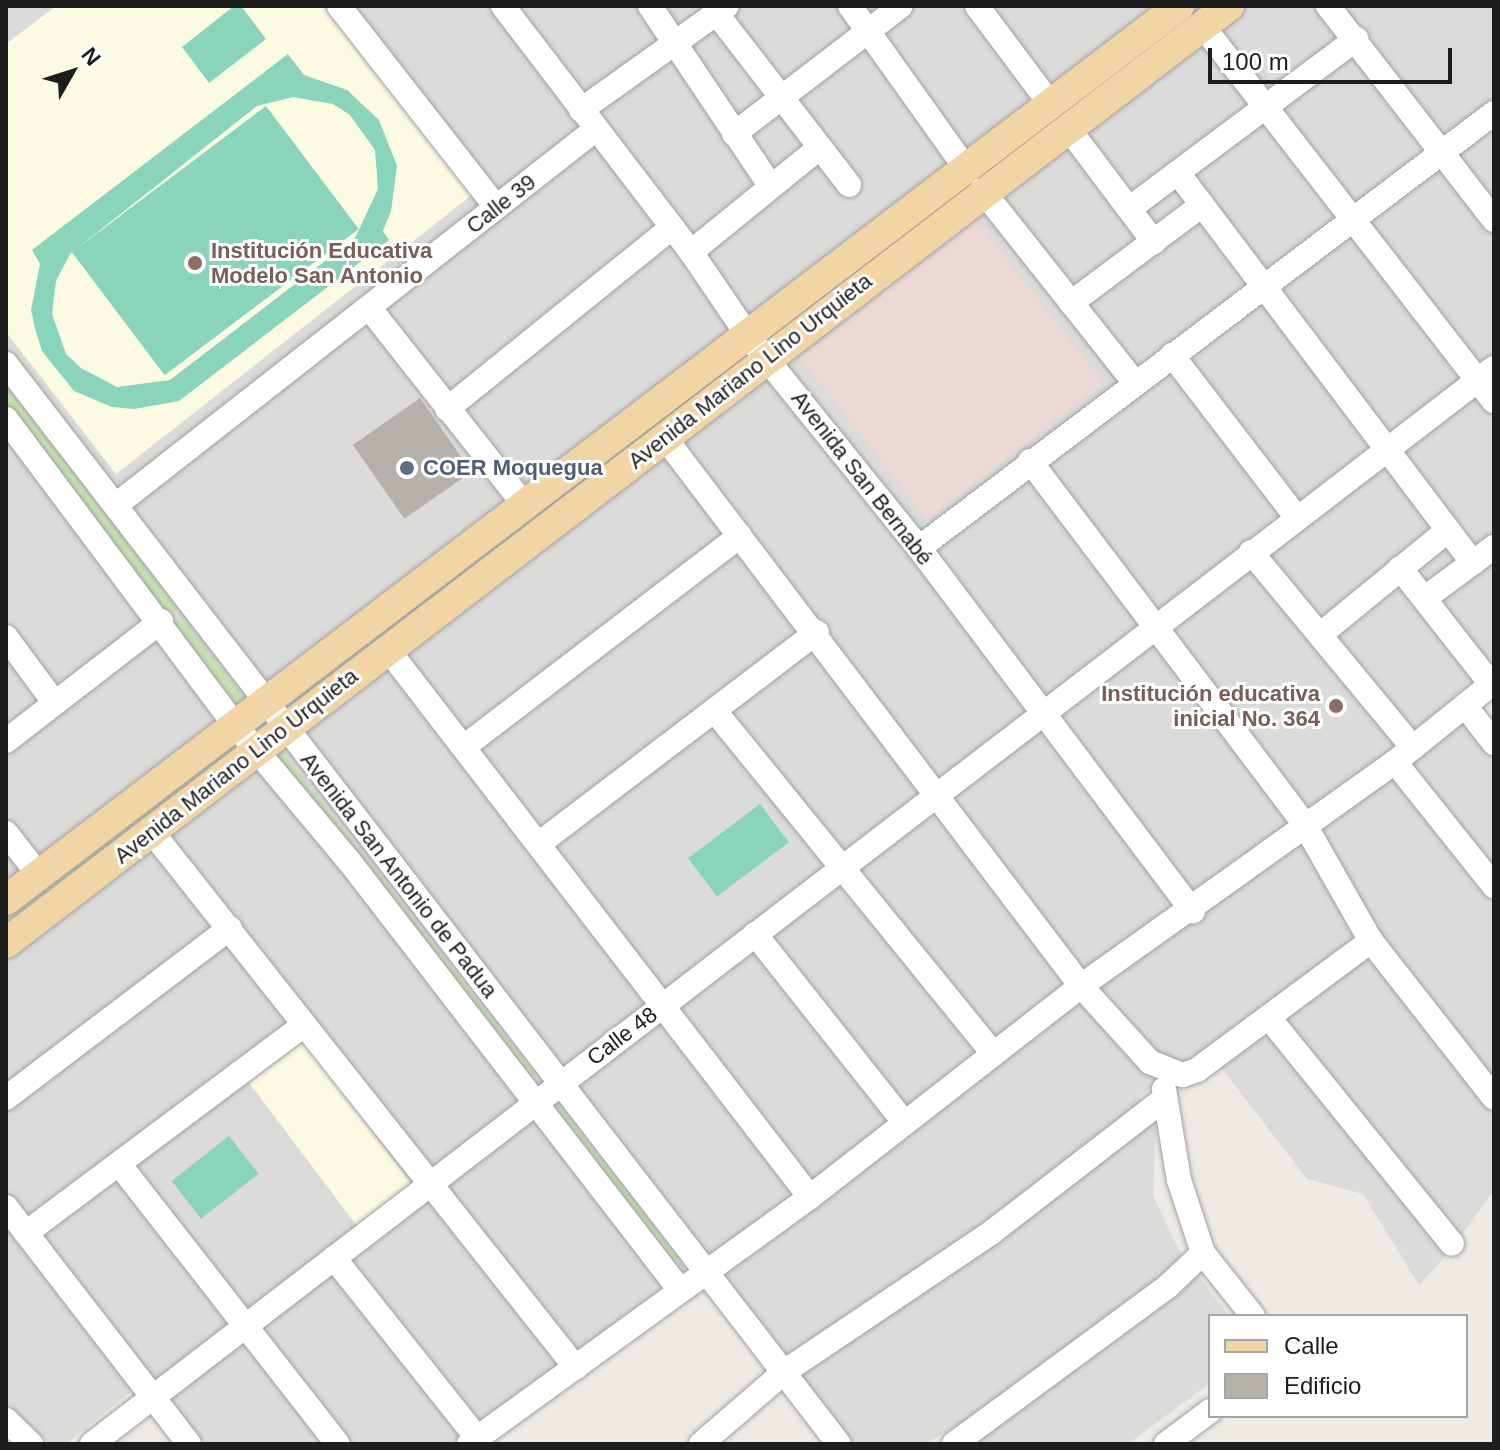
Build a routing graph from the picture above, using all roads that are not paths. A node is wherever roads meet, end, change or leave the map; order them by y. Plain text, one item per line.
1 (339, 6) edge
2 (503, 6) edge
3 (650, 6) edge
4 (850, 6) edge
5 (901, 6) edge
6 (1179, 6) edge
7 (1229, 6) edge
8 (1328, 6) edge
9 (722, 10) edge
10 (988, 10) edge
11 (1202, 25) junction
12 (867, 31) junction
13 (1356, 39) junction
14 (677, 42) junction
15 (779, 99) junction
16 (1264, 106) junction
17 (1060, 116) junction
18 (1492, 117) edge
19 (588, 120) junction
20 (734, 134) junction
21 (820, 147) junction
22 (1444, 151) junction
23 (1178, 173) junction
24 (974, 180) junction
25 (770, 185) junction
26 (849, 185) dead end
27 (1202, 205) junction
28 (496, 207) junction
29 (1129, 209) junction
30 (1352, 218) junction
31 (1494, 220) edge
32 (671, 228) junction
33 (1154, 242) junction
34 (691, 252) junction
35 (1263, 286) junction
36 (1071, 303) junction
37 (371, 310) junction
38 (757, 346) junction
39 (1172, 355) junction
40 (6, 364) edge
41 (1486, 374) edge
42 (1135, 383) junction
43 (1494, 401) edge
44 (447, 409) junction
45 (6, 419) edge
46 (665, 438) junction
47 (1386, 450) junction
48 (1030, 461) junction
49 (116, 505) junction
50 (526, 507) junction
51 (1297, 518) junction
52 (1448, 530) junction
53 (740, 536) junction
54 (1494, 547) edge
55 (919, 548) junction
56 (1251, 552) junction
57 (1473, 563) junction
58 (1400, 568) junction
59 (1425, 598) junction
60 (161, 621) junction
61 (1153, 629) junction
62 (817, 632) junction
63 (1321, 634) junction
64 (6, 637) edge
65 (389, 651) junction
66 (1492, 683) edge
67 (54, 702) junction
68 (1466, 707) junction
69 (714, 710) junction
70 (1044, 712) junction
71 (276, 715) junction
72 (246, 737) junction
73 (6, 741) edge
74 (1494, 743) edge
75 (465, 746) junction
76 (1404, 755) junction
77 (935, 795) junction
78 (1305, 825) junction
79 (152, 832) junction
80 (6, 833) edge
81 (374, 842) junction
82 (540, 843) junction
83 (349, 861) junction
84 (844, 866) junction
85 (39, 875) junction
86 (1494, 886) edge
87 (6, 900) edge
88 (1193, 911) junction
89 (230, 928) junction
90 (755, 934) junction
91 (1371, 941) junction
92 (6, 943) edge
93 (463, 957) junction
94 (439, 976) junction
95 (1081, 986) junction
96 (663, 1005) junction
97 (1270, 1019) junction
98 (304, 1025) junction
99 (992, 1052) junction
100 (1166, 1070) junction
101 (561, 1083) junction
102 (6, 1098) edge
103 (1494, 1098) edge
104 (1163, 1100) junction
105 (537, 1102) junction
106 (904, 1122) junction
107 (119, 1164) junction
108 (430, 1184) junction
109 (810, 1197) junction
110 (6, 1207) edge
111 (26, 1233) junction
112 (1452, 1244) dead end
113 (1203, 1253) junction
114 (334, 1258) junction
115 (707, 1270) junction
116 (680, 1290) junction
117 (1251, 1314) edge
118 (247, 1325) junction
119 (576, 1368) junction
120 (784, 1372) junction
121 (151, 1395) junction
122 (1208, 1412) edge
123 (6, 1420) edge
124 (969, 1440) edge
125 (473, 1441) edge
126 (31, 1444) edge
127 (92, 1444) edge
128 (189, 1444) edge
129 (338, 1444) edge
130 (701, 1444) edge
131 (839, 1444) edge
132 (1166, 1444) edge

1 - 28 street
2 - 19 street, Avenida San Bernabé
3 - 14 street
4 - 12 street
5 - 12 street
6 - 17 main road, Avenida Mariano Lino Urquieta
7 - 11 main road, Avenida Mariano Lino Urquieta
8 - 13 street
9 - 14 street, Calle 39
9 - 15 street
10 - 17 street
11 - 16 street
11 - 17 main road, Avenida Mariano Lino Urquieta
12 - 15 street
12 - 24 street
13 - 16 street
13 - 22 street
14 - 19 street, Calle 39
14 - 20 street
15 - 20 street
15 - 21 street
16 - 23 street
16 - 30 street
17 - 24 main road, Avenida Mariano Lino Urquieta
17 - 29 street
18 - 22 street
19 - 28 street, Calle 39
19 - 32 street, Avenida San Bernabé
20 - 25 street
21 - 25 street
21 - 26 street
22 - 30 street
22 - 31 street
23 - 27 street
23 - 29 street
24 - 36 street
24 - 38 main road, Avenida Mariano Lino Urquieta
25 - 34 street
27 - 33 street
27 - 35 street
28 - 37 street, Calle 39
29 - 33 street
30 - 35 street
30 - 41 street
32 - 34 street, Avenida San Bernabé
32 - 44 street
33 - 36 street
34 - 38 street, Avenida San Bernabé
35 - 39 street
35 - 47 street
36 - 42 street
37 - 44 street
37 - 49 street, Calle 39
38 - 46 main road, Avenida Mariano Lino Urquieta
38 - 50 main road, Avenida Mariano Lino Urquieta
38 - 55 street, Avenida San Bernabé
39 - 42 street
39 - 51 street
40 - 49 street, Avenida San Antonio de Padua
41 - 43 street
41 - 47 street, Calle 48
42 - 48 street
44 - 50 street
45 - 60 street, Avenida San Antonio de Padua
46 - 53 street
46 - 65 main road, Avenida Mariano Lino Urquieta
47 - 51 street, Calle 48
47 - 52 street
48 - 55 street
48 - 61 street
49 - 71 street, Avenida San Antonio de Padua
50 - 71 main road, Avenida Mariano Lino Urquieta
51 - 56 street, Calle 48
52 - 57 street
52 - 58 street
53 - 62 street
53 - 75 street
54 - 57 street
55 - 70 street, Avenida San Bernabé
56 - 61 street, Calle 48
56 - 63 street
57 - 59 street
58 - 59 street
58 - 63 street
59 - 66 street
60 - 67 street
60 - 72 street, Avenida San Antonio de Padua
61 - 70 street, Calle 48
61 - 78 street
62 - 69 street
62 - 77 street
63 - 76 street
64 - 67 street
65 - 71 main road, Avenida Mariano Lino Urquieta
65 - 75 street
66 - 68 street
67 - 73 street
68 - 74 street
68 - 76 street
69 - 82 street
69 - 84 street
70 - 77 street, Calle 48
70 - 88 street, Avenida San Bernabé
71 - 72 main road, Avenida Mariano Lino Urquieta
71 - 81 street, Avenida San Antonio de Padua
72 - 79 main road, Avenida Mariano Lino Urquieta
72 - 83 street, Avenida San Antonio de Padua
72 - 85 main road, Avenida Mariano Lino Urquieta
75 - 82 street
76 - 78 street
76 - 86 street
77 - 84 street, Calle 48
77 - 95 street
78 - 88 street
78 - 91 street
79 - 89 street
79 - 92 main road, Avenida Mariano Lino Urquieta
80 - 85 street
81 - 83 street
81 - 93 street, Avenida San Antonio de Padua
82 - 96 street
83 - 94 street, Avenida San Antonio de Padua
84 - 90 street, Calle 48
84 - 99 street
85 - 87 main road, Avenida Mariano Lino Urquieta
88 - 95 street
89 - 98 street
89 - 102 street
90 - 96 street, Calle 48
90 - 106 street
91 - 97 street
91 - 103 street
93 - 94 street
93 - 101 street, Avenida San Antonio de Padua
94 - 105 street, Avenida San Antonio de Padua
95 - 99 street
95 - 100 street
96 - 101 street, Calle 48
96 - 109 street
97 - 100 street
97 - 112 street
98 - 107 street
98 - 108 street
99 - 106 street
100 - 104 street
101 - 105 street, Calle 48
101 - 115 street, Avenida San Antonio de Padua
104 - 113 street
104 - 120 street
105 - 108 street, Calle 48
105 - 116 street, Avenida San Antonio de Padua
106 - 109 street
107 - 111 street
107 - 118 street
108 - 114 street, Calle 48
108 - 119 street
109 - 115 street
110 - 111 street
111 - 121 street
113 - 117 street
113 - 124 street
114 - 118 street, Calle 48
114 - 125 street
115 - 116 street
115 - 120 street, Avenida San Antonio de Padua
116 - 119 street
118 - 121 street, Calle 48
118 - 129 street
119 - 125 street
120 - 130 street
120 - 131 street, Avenida San Antonio de Padua
121 - 127 street, Calle 48
121 - 128 street
122 - 132 street
123 - 126 street

